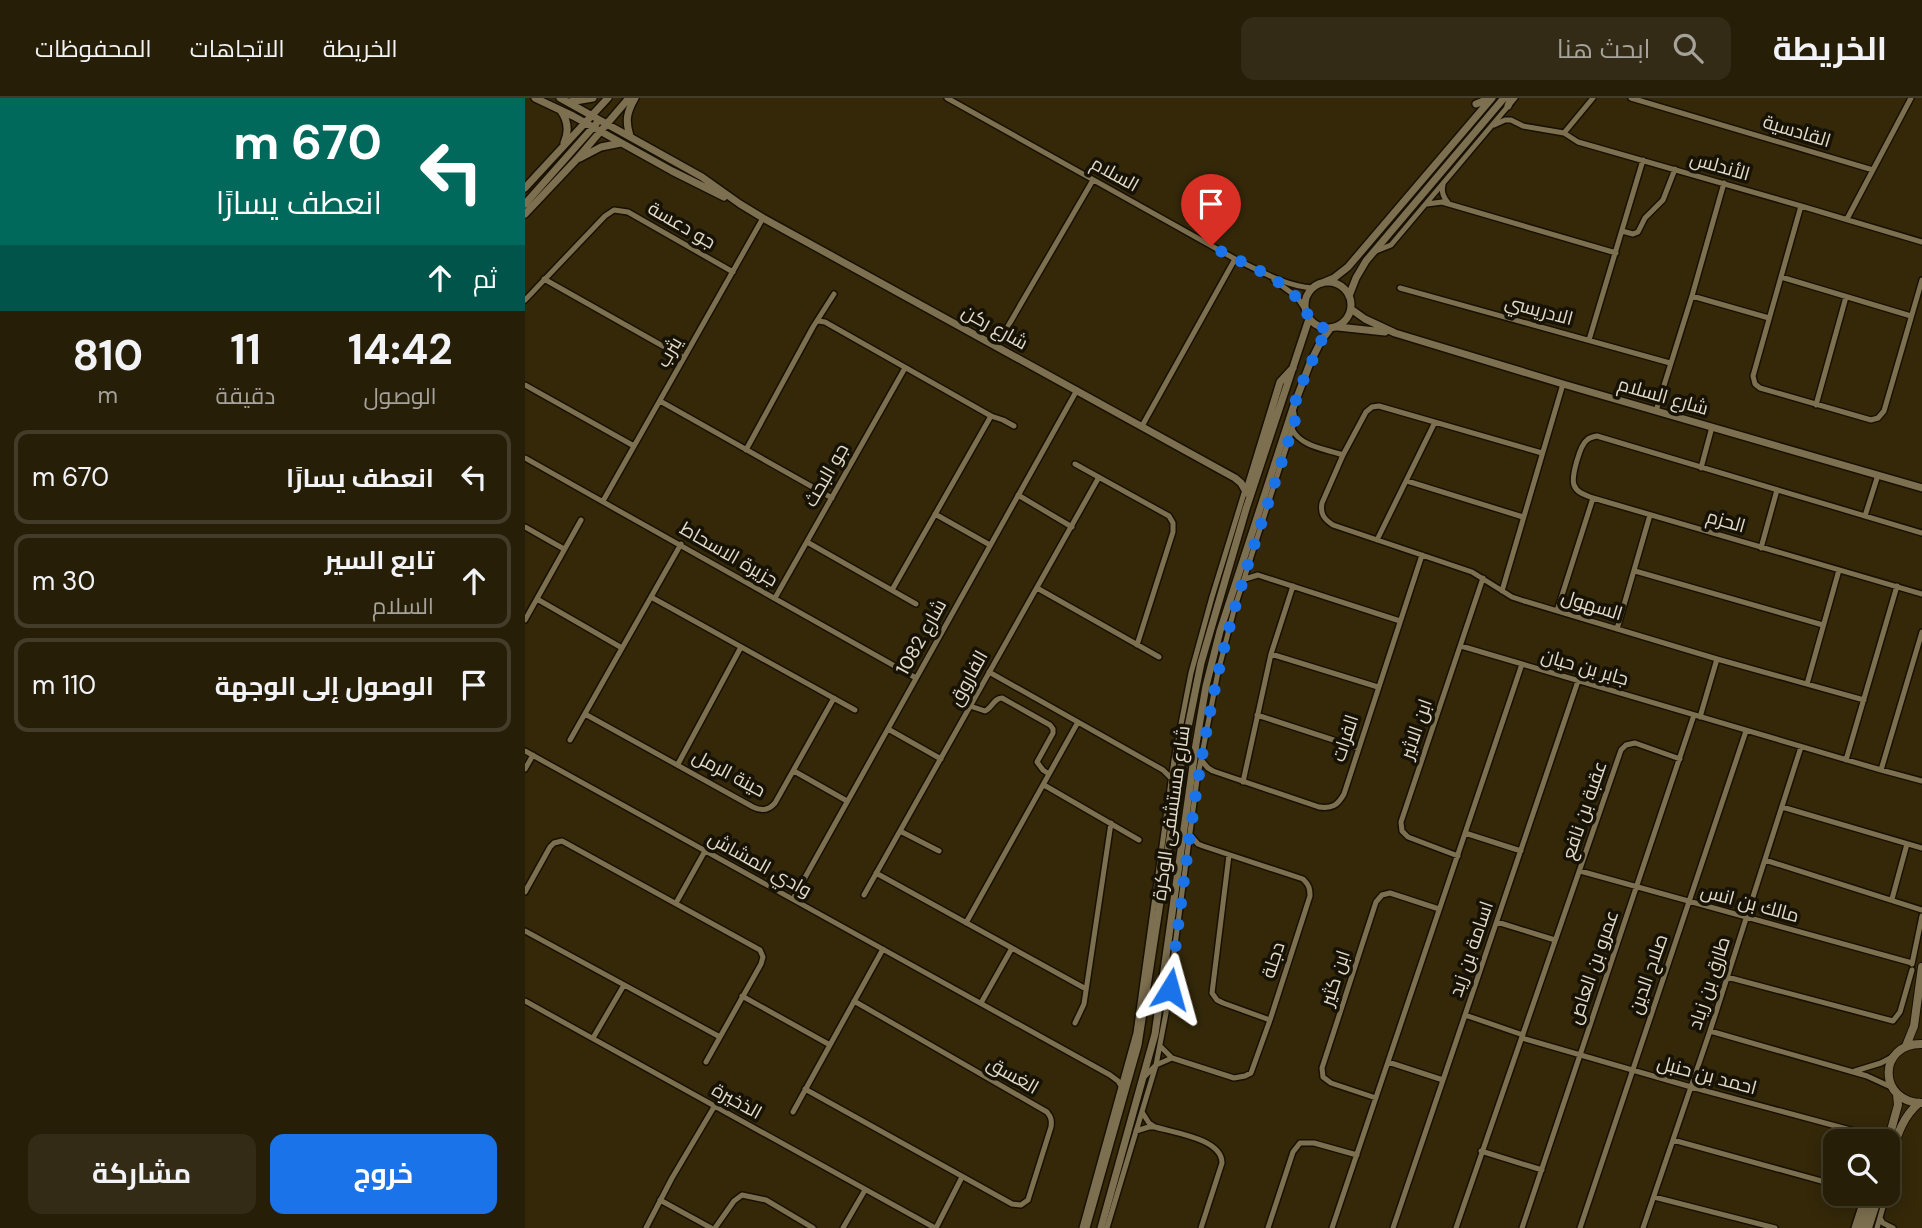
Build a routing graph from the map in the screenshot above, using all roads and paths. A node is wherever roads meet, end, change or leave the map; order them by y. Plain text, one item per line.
1 (593, 98) edge
2 (608, 98) edge
3 (629, 98) edge
4 (635, 98) edge
5 (947, 98) edge
6 (1492, 98) edge
7 (1593, 98) edge
8 (1631, 98) edge
9 (1911, 98) edge
10 (531, 99) edge
11 (564, 100) edge
12 (1509, 100) edge
13 (1476, 104) dead end
14 (558, 108) junction
15 (592, 115) junction
16 (1511, 120) junction
17 (585, 122) junction
18 (607, 123) junction
19 (1493, 125) junction
20 (597, 130) junction
21 (1564, 133) junction
22 (630, 136) junction
23 (622, 143) junction
24 (562, 147) junction
25 (576, 160) junction
26 (1643, 160) junction
27 (1675, 169) junction
28 (1873, 170) junction
29 (1093, 180) junction
30 (1443, 183) junction
31 (1724, 183) junction
32 (525, 188) edge
33 (525, 204) edge
34 (740, 204) junction
35 (1427, 204) junction
36 (1449, 204) junction
37 (1801, 206) junction
38 (525, 214) edge
39 (763, 218) junction
40 (1847, 219) junction
41 (1622, 232) junction
42 (1922, 242) edge
43 (1373, 252) junction
44 (1616, 253) junction
45 (1235, 259) junction
46 (733, 272) junction
47 (1268, 276) junction
48 (1781, 277) junction
49 (544, 279) junction
50 (1922, 280) edge
51 (1322, 283) junction
52 (1313, 288) junction
53 (1400, 288) dead end
54 (834, 294) dead end
55 (1349, 296) junction
56 (1692, 296) junction
57 (1846, 297) junction
58 (525, 300) edge
59 (1305, 309) junction
60 (1351, 309) junction
61 (1912, 316) junction
62 (1769, 318) junction
63 (1309, 319) junction
64 (818, 321) junction
65 (1333, 328) junction
66 (1395, 333) junction
67 (1589, 340) junction
68 (997, 345) junction
69 (684, 358) junction
70 (1670, 362) junction
71 (905, 368) junction
72 (1293, 368) junction
73 (1563, 384) junction
74 (525, 385) edge
75 (1077, 390) junction
76 (660, 401) junction
77 (1816, 405) junction
78 (1293, 408) junction
79 (1655, 411) junction
80 (991, 416) junction
81 (1435, 422) junction
82 (700, 424) junction
83 (1014, 426) dead end
84 (1142, 426) junction
85 (1712, 427) junction
86 (1292, 429) junction
87 (696, 431) dead end
88 (1304, 442) junction
89 (634, 446) junction
90 (1286, 448) junction
91 (746, 450) junction
92 (1542, 453) junction
93 (1343, 455) junction
94 (525, 458) edge
95 (1075, 464) dead end
96 (1701, 468) junction
97 (1250, 473) junction
98 (1878, 475) junction
99 (1100, 477) junction
100 (1235, 478) junction
101 (1407, 481) junction
102 (1922, 488) edge
103 (1245, 490) junction
104 (1777, 490) junction
105 (1018, 495) junction
106 (832, 498) junction
107 (1593, 498) junction
108 (603, 501) junction
109 (1246, 509) junction
110 (935, 514) junction
111 (1650, 515) junction
112 (1865, 516) junction
113 (1523, 517) junction
114 (581, 520) dead end
115 (525, 527) edge
116 (1072, 527) junction
117 (1922, 533) edge
118 (1377, 540) junction
119 (807, 542) junction
120 (681, 544) junction
121 (990, 545) junction
122 (1761, 548) junction
123 (564, 549) junction
124 (1422, 555) junction
125 (1249, 563) junction
126 (1839, 570) junction
127 (1635, 571) junction
128 (1264, 577) junction
129 (1483, 578) junction
130 (1244, 579) junction
131 (1293, 586) junction
132 (1897, 586) junction
133 (1234, 587) junction
134 (1037, 588) junction
135 (892, 590) junction
136 (1501, 591) junction
137 (1922, 594) edge
138 (651, 597) junction
139 (775, 598) junction
140 (537, 599) junction
141 (916, 604) dead end
142 (1557, 611) junction
143 (525, 620) edge
144 (1400, 621) junction
145 (1823, 625) junction
146 (1617, 629) junction
147 (1922, 632) edge
148 (1137, 645) junction
149 (1461, 646) junction
150 (741, 647) junction
151 (622, 648) junction
152 (1271, 654) junction
153 (1159, 657) dead end
154 (1717, 659) junction
155 (1522, 664) junction
156 (989, 673) junction
157 (916, 678) junction
158 (1578, 681) junction
159 (1807, 684) junction
160 (1378, 687) junction
161 (834, 698) junction
162 (1864, 700) junction
163 (971, 706) junction
164 (855, 710) dead end
165 (585, 714) junction
166 (1257, 715) junction
167 (1697, 716) junction
168 (1079, 722) junction
169 (888, 729) junction
170 (1746, 731) junction
171 (570, 740) dead end
172 (1196, 744) junction
173 (1184, 747) junction
174 (1801, 747) junction
175 (1358, 748) junction
176 (525, 751) edge
177 (533, 755) junction
178 (941, 759) junction
179 (1201, 759) junction
180 (1680, 759) junction
181 (1174, 760) junction
182 (1846, 760) junction
183 (678, 764) junction
184 (1158, 767) junction
185 (525, 769) edge
186 (794, 771) junction
187 (1213, 771) junction
188 (1881, 771) junction
189 (1049, 774) junction
190 (1171, 780) junction
191 (1197, 780) junction
192 (1922, 781) edge
193 (1243, 782) junction
194 (1044, 785) junction
195 (847, 801) junction
196 (1782, 807) junction
197 (1111, 823) junction
198 (900, 831) junction
199 (1465, 833) junction
200 (1190, 835) junction
201 (1139, 840) dead end
202 (1907, 844) junction
203 (1203, 846) junction
204 (1922, 848) edge
205 (705, 851) junction
206 (1521, 851) junction
207 (939, 852) dead end
208 (1188, 855) junction
209 (1229, 855) junction
210 (1458, 856) junction
211 (1765, 860) junction
212 (1580, 871) junction
213 (876, 873) junction
214 (525, 875) edge
215 (532, 879) junction
216 (1636, 887) junction
217 (525, 892) edge
218 (864, 895) dead end
219 (793, 899) junction
220 (1892, 899) junction
221 (1689, 902) junction
222 (676, 903) junction
223 (1439, 909) junction
224 (1922, 910) edge
225 (1922, 916) edge
226 (1746, 918) junction
227 (1497, 922) junction
228 (966, 923) junction
229 (525, 932) edge
230 (1555, 940) junction
231 (1012, 948) junction
232 (883, 949) junction
233 (1912, 963) junction
234 (1922, 967) edge
235 (1912, 970) junction
236 (1727, 977) junction
237 (624, 985) junction
238 (1086, 989) junction
239 (1918, 992) junction
240 (743, 996) junction
241 (525, 1001) edge
242 (854, 1001) junction
243 (981, 1003) junction
244 (1465, 1016) junction
245 (1270, 1020) junction
246 (1075, 1023) dead end
247 (1710, 1031) junction
248 (1155, 1034) junction
249 (720, 1037) junction
250 (1522, 1037) junction
251 (593, 1038) junction
252 (1922, 1044) edge
253 (830, 1045) junction
254 (1160, 1046) junction
255 (1906, 1046) junction
256 (1580, 1056) junction
257 (1894, 1056) junction
258 (1172, 1058) junction
259 (1135, 1060) junction
260 (706, 1062) dead end
261 (1388, 1062) junction
262 (1156, 1065) junction
263 (1126, 1069) junction
264 (1633, 1071) junction
265 (1853, 1072) junction
266 (1110, 1075) junction
267 (1144, 1077) junction
268 (1443, 1080) junction
269 (1121, 1087) junction
270 (1691, 1087) junction
271 (805, 1089) junction
272 (1894, 1091) junction
273 (1376, 1098) junction
274 (1921, 1103) edge
275 (1123, 1104) junction
276 (714, 1107) junction
277 (1142, 1111) junction
278 (793, 1112) dead end
279 (1156, 1128) junction
280 (1852, 1129) edge
281 (1890, 1129) edge
282 (1900, 1130) edge
283 (1136, 1131) junction
284 (1673, 1140) junction
285 (1481, 1151) junction
286 (1357, 1155) junction
287 (1542, 1170) junction
288 (962, 1177) junction
289 (1823, 1181) edge
290 (865, 1190) junction
291 (1654, 1198) junction
292 (660, 1200) junction
293 (1861, 1206) edge
294 (1867, 1206) edge
295 (1876, 1206) edge
296 (1883, 1206) edge
297 (1880, 1218) junction
298 (1110, 1219) junction
299 (1116, 1227) edge
300 (646, 1228) edge
301 (713, 1228) edge
302 (813, 1228) edge
303 (843, 1228) edge
304 (935, 1228) edge
305 (1084, 1228) edge
306 (1101, 1228) edge
307 (1107, 1228) edge
308 (1201, 1228) edge
309 (1268, 1228) edge
310 (1332, 1228) edge
311 (1393, 1228) edge
312 (1456, 1228) edge
313 (1522, 1228) edge
314 (1580, 1228) edge
315 (1643, 1228) edge
316 (1775, 1228) edge
317 (1854, 1228) edge
318 (1860, 1228) edge
319 (1868, 1228) edge
320 (1885, 1228) edge

1 - 11 street
2 - 15 street
3 - 18 street
4 - 22 street
5 - 29 street, السلام
6 - 13 street
6 - 51 street
7 - 21 street
8 - 28 street, القادسية
9 - 28 street
10 - 14 street, شارع ركن
11 - 15 street, شارع ركن
12 - 16 street
12 - 19 street
12 - 43 street
14 - 17 street, شارع ركن
14 - 24 street
15 - 17 street
15 - 18 street, شارع ركن
15 - 20 street
16 - 19 street
16 - 21 street, الأندلس
17 - 20 street, شارع ركن
17 - 24 street
18 - 20 street
18 - 22 street, شارع ركن
19 - 30 street
20 - 23 street, شارع ركن
20 - 25 street
20 - 33 street
21 - 26 street, الأندلس
22 - 34 street, شارع ركن
23 - 25 street
23 - 34 street, شارع ركن
24 - 32 street
25 - 38 street
26 - 27 street, الأندلس
26 - 41 street
27 - 31 street, الأندلس
27 - 41 street
28 - 40 street
29 - 45 street, السلام
29 - 68 street
30 - 35 street
30 - 36 street
31 - 37 street, الأندلس
31 - 56 street
34 - 39 street, شارع ركن
35 - 36 street
35 - 43 street
36 - 44 street
37 - 40 street, الأندلس
37 - 48 street
39 - 46 street, يثرب
39 - 68 street, شارع ركن
40 - 42 street, الأندلس
41 - 44 street
43 - 55 street
44 - 67 street
45 - 47 street, السلام
45 - 84 street
46 - 49 street, جو دعسة
46 - 69 street, يثرب
47 - 52 street, السلام
47 - 59 street, السلام
48 - 57 street
48 - 62 street
49 - 58 street, جو دعسة
49 - 69 street
50 - 61 street
51 - 52 street
51 - 55 street
52 - 59 street
53 - 67 street, الادريسي
54 - 64 street
55 - 60 street
56 - 62 street
56 - 70 street
57 - 61 street
57 - 77 street
59 - 63 street
60 - 65 street
60 - 66 street, شارع السلام
61 - 77 street
62 - 77 street
63 - 65 street
63 - 72 street, شارع مستشفى الوكرة
64 - 71 street
64 - 91 street
65 - 66 street, شارع السلام
65 - 78 street, شارع مستشفى الوكرة
66 - 73 street, شارع السلام
67 - 70 street, الادريسي
68 - 75 street, شارع ركن
69 - 76 street, يثرب
70 - 79 street
71 - 80 street
71 - 106 street, جو البحث
72 - 97 street, شارع مستشفى الوكرة
72 - 109 street, شارع مستشفى الوكرة
73 - 79 street, شارع السلام
73 - 92 street
74 - 89 street
75 - 84 street, شارع ركن
75 - 105 street, شارع 1082
76 - 82 street
76 - 89 street, يثرب
78 - 86 street, شارع مستشفى الوكرة
78 - 133 street, شارع مستشفى الوكرة
79 - 85 street, شارع السلام
80 - 83 street
80 - 110 street
81 - 92 street
81 - 93 street
81 - 101 street
82 - 87 street
82 - 91 street
84 - 100 street, شارع ركن
85 - 96 street
85 - 98 street, شارع السلام
86 - 88 street
86 - 90 street, شارع مستشفى الوكرة
88 - 90 street
88 - 93 street
89 - 108 street, يثرب
90 - 125 street, شارع مستشفى الوكرة
91 - 106 street
92 - 113 street
93 - 118 street, السهول
94 - 108 street, جزيرة الاسحاط
95 - 99 street
96 - 104 street
96 - 107 street
97 - 100 street
97 - 103 street, شارع مستشفى الوكرة
98 - 102 street, شارع السلام
98 - 112 street
99 - 116 street, الفاروق
99 - 148 street
100 - 103 street, شارع ركن
101 - 113 street
101 - 118 street
103 - 109 street, شارع مستشفى الوكرة
103 - 181 street, شارع مستشفى الوكرة
104 - 112 street
104 - 122 street
105 - 116 street
105 - 121 street, شارع 1082
106 - 119 street, جو البحث
107 - 111 street, الحزم
107 - 142 street
108 - 120 street, جزيرة الاسحاط
109 - 173 street, شارع مستشفى الوكرة
110 - 121 street
110 - 135 street
111 - 122 street, الحزم
111 - 127 street
112 - 117 street
113 - 136 street
114 - 123 street
115 - 123 street
116 - 134 street, الفاروق
118 - 124 street, السهول
119 - 135 street
119 - 139 street, جو البحث
120 - 138 street
120 - 139 street, جزيرة الاسحاط
121 - 157 street, شارع 1082
122 - 126 street, الحزم
123 - 140 street
124 - 129 street, السهول
124 - 144 street, الفرات
125 - 128 street
125 - 130 street, شارع مستشفى الوكرة
126 - 132 street, الحزم
126 - 145 street
127 - 145 street
127 - 146 street
128 - 130 street
128 - 131 street
129 - 136 street, السهول
129 - 149 street, ابن الاثير
130 - 133 street
130 - 179 street, شارع مستشفى الوكرة
131 - 144 street
131 - 152 street
132 - 137 street, الحزم
132 - 162 street
133 - 172 street, شارع مستشفى الوكرة
134 - 148 street
134 - 156 street, الفاروق
135 - 141 street
136 - 142 street, السهول
138 - 150 street
138 - 151 street
139 - 157 street, جزيرة الاسحاط
140 - 143 street
140 - 151 street
142 - 146 street, السهول
144 - 160 street, الفرات
145 - 159 street
146 - 154 street, السهول
147 - 188 street
148 - 153 street
149 - 155 street, جابر بن حيان
149 - 210 street, ابن الاثير
150 - 161 street
150 - 183 street, حينة الرمل
151 - 165 street
152 - 160 street
152 - 166 street
154 - 159 street, السهول
154 - 167 street
155 - 158 street, جابر بن حيان
155 - 199 street
156 - 163 street, الفاروق
156 - 168 street
157 - 169 street, شارع 1082
158 - 167 street, جابر بن حيان
158 - 206 street, اسامة بن زيد
159 - 162 street, السهول
160 - 175 street, الفرات
161 - 164 street
161 - 186 street, حينة الرمل
162 - 182 street
163 - 178 street, الفاروق
163 - 189 street
165 - 171 street
165 - 183 street
166 - 175 street
166 - 193 street
167 - 170 street, جابر بن حيان
167 - 180 street, عمرو بن العاص
168 - 184 street
168 - 189 street
169 - 178 street
169 - 195 street, شارع 1082
170 - 174 street, جابر بن حيان
170 - 221 street, صلاح الدين
172 - 179 street, الفرات
172 - 248 street, شارع مستشفى الوكرة
173 - 181 street
173 - 259 street, شارع مستشفى الوكرة
174 - 182 street, جابر بن حيان
174 - 196 street, طارق بن زياد
175 - 193 street, الفرات
176 - 177 street, وادي المشاش
177 - 185 street
177 - 205 street, وادي المشاش
178 - 198 street, الفاروق
179 - 187 street, الفرات
179 - 191 street, شارع مستشفى الوكرة
180 - 212 street, عقبة بن نافع
180 - 216 street, عمرو بن العاص
181 - 184 street
181 - 190 street, شارع مستشفى الوكرة
182 - 188 street, جابر بن حيان
183 - 186 street, حينة الرمل
184 - 190 street
186 - 195 street, حينة الرمل
187 - 191 street
187 - 193 street, الفرات
188 - 192 street, جابر بن حيان
189 - 194 street
190 - 263 street, شارع مستشفى الوكرة
191 - 200 street, شارع مستشفى الوكرة
194 - 197 street
194 - 228 street
195 - 219 street, شارع 1082
196 - 202 street
196 - 211 street, طارق بن زياد
197 - 201 street
197 - 238 street
198 - 207 street
198 - 213 street, الفاروق
199 - 206 street
199 - 210 street
200 - 203 street, دجلة
200 - 208 street, شارع مستشفى الوكرة
202 - 204 street
202 - 220 street
203 - 208 street
203 - 209 street, دجلة
205 - 219 street, وادي المشاش
205 - 222 street
206 - 227 street, اسامة بن زيد
208 - 254 street, شارع مستشفى الوكرة
209 - 245 street
209 - 245 street, دجلة
210 - 223 street
211 - 220 street
211 - 226 street, طارق بن زياد
212 - 216 street, مالك بن انس
212 - 230 street, عقبة بن نافع
213 - 218 street, الفاروق
213 - 228 street
214 - 215 street
215 - 217 street
215 - 222 street
216 - 221 street, مالك بن انس
216 - 256 street, عمرو بن العاص
219 - 232 street, وادي المشاش
220 - 224 street
221 - 226 street, مالك بن انس
221 - 264 street, صلاح الدين
222 - 240 street
223 - 261 street
223 - 273 street, ابن كثير
225 - 233 street
226 - 233 street, مالك بن انس
226 - 236 street, طارق بن زياد
227 - 230 street
227 - 244 street, اسامة بن زيد
228 - 231 street
229 - 237 street
230 - 250 street, عقبة بن نافع
231 - 238 street
231 - 243 street
232 - 242 street
232 - 243 street, وادي المشاش
233 - 235 street
234 - 239 main road
235 - 236 street
235 - 239 street
236 - 247 street, طارق بن زياد
237 - 249 street
237 - 251 street
238 - 246 street
239 - 255 main road
240 - 249 street
240 - 253 street
241 - 251 street, الذخيرة
242 - 253 street
242 - 288 street, الغسق
243 - 266 street, وادي المشاش
244 - 250 street, احمد بن حنبل
244 - 268 street, اسامة بن زيد
245 - 258 street, دجلة
247 - 265 street
247 - 270 street, طارق بن زياد
248 - 254 street, دجلة
248 - 267 street, شارع مستشفى الوكرة
249 - 260 street
250 - 256 street, احمد بن حنبل
250 - 285 street, عقبة بن نافع
251 - 276 street, الذخيرة
252 - 255 main road
253 - 271 street
254 - 258 street, دجلة
254 - 262 street, شارع مستشفى الوكرة
255 - 257 main road
256 - 264 street, احمد بن حنبل
256 - 287 street, عمرو بن العاص
257 - 265 street
257 - 272 main road
258 - 262 street
259 - 263 street
259 - 275 street, شارع مستشفى الوكرة
261 - 268 street
261 - 273 street
262 - 267 street
262 - 277 street, شارع مستشفى الوكرة
263 - 266 street
263 - 269 street, شارع مستشفى الوكرة
264 - 270 street, احمد بن حنبل
264 - 314 street, صلاح الدين
265 - 272 street
266 - 269 street, وادي المشاش
267 - 306 street, شارع مستشفى الوكرة
268 - 311 street, اسامة بن زيد
269 - 275 street
269 - 305 street, شارع مستشفى الوكرة
270 - 280 street, احمد بن حنبل
270 - 284 street, طارق بن زياد
271 - 278 street
271 - 288 street, الغسق
272 - 274 main road
272 - 281 main road
273 - 286 street
274 - 282 main road
275 - 305 street, شارع مستشفى الوكرة
276 - 290 street, الذخيرة
276 - 292 street
277 - 279 street
277 - 283 street, شارع مستشفى الوكرة
279 - 283 street
279 - 308 street
283 - 298 street, شارع مستشفى الوكرة
284 - 289 street
284 - 291 street, طارق بن زياد
285 - 287 street
285 - 312 street, عقبة بن نافع
286 - 309 street
286 - 310 street
287 - 313 street, عمرو بن العاص
288 - 304 street
290 - 303 street
290 - 304 street, الذخيرة
291 - 315 street, طارق بن زياد
291 - 316 street
292 - 300 street
292 - 301 street
293 - 317 street
294 - 318 main road
295 - 319 main road
296 - 297 street
297 - 320 street
297 - 320 street
298 - 299 street
298 - 307 street, شارع مستشفى الوكرة
301 - 302 street

